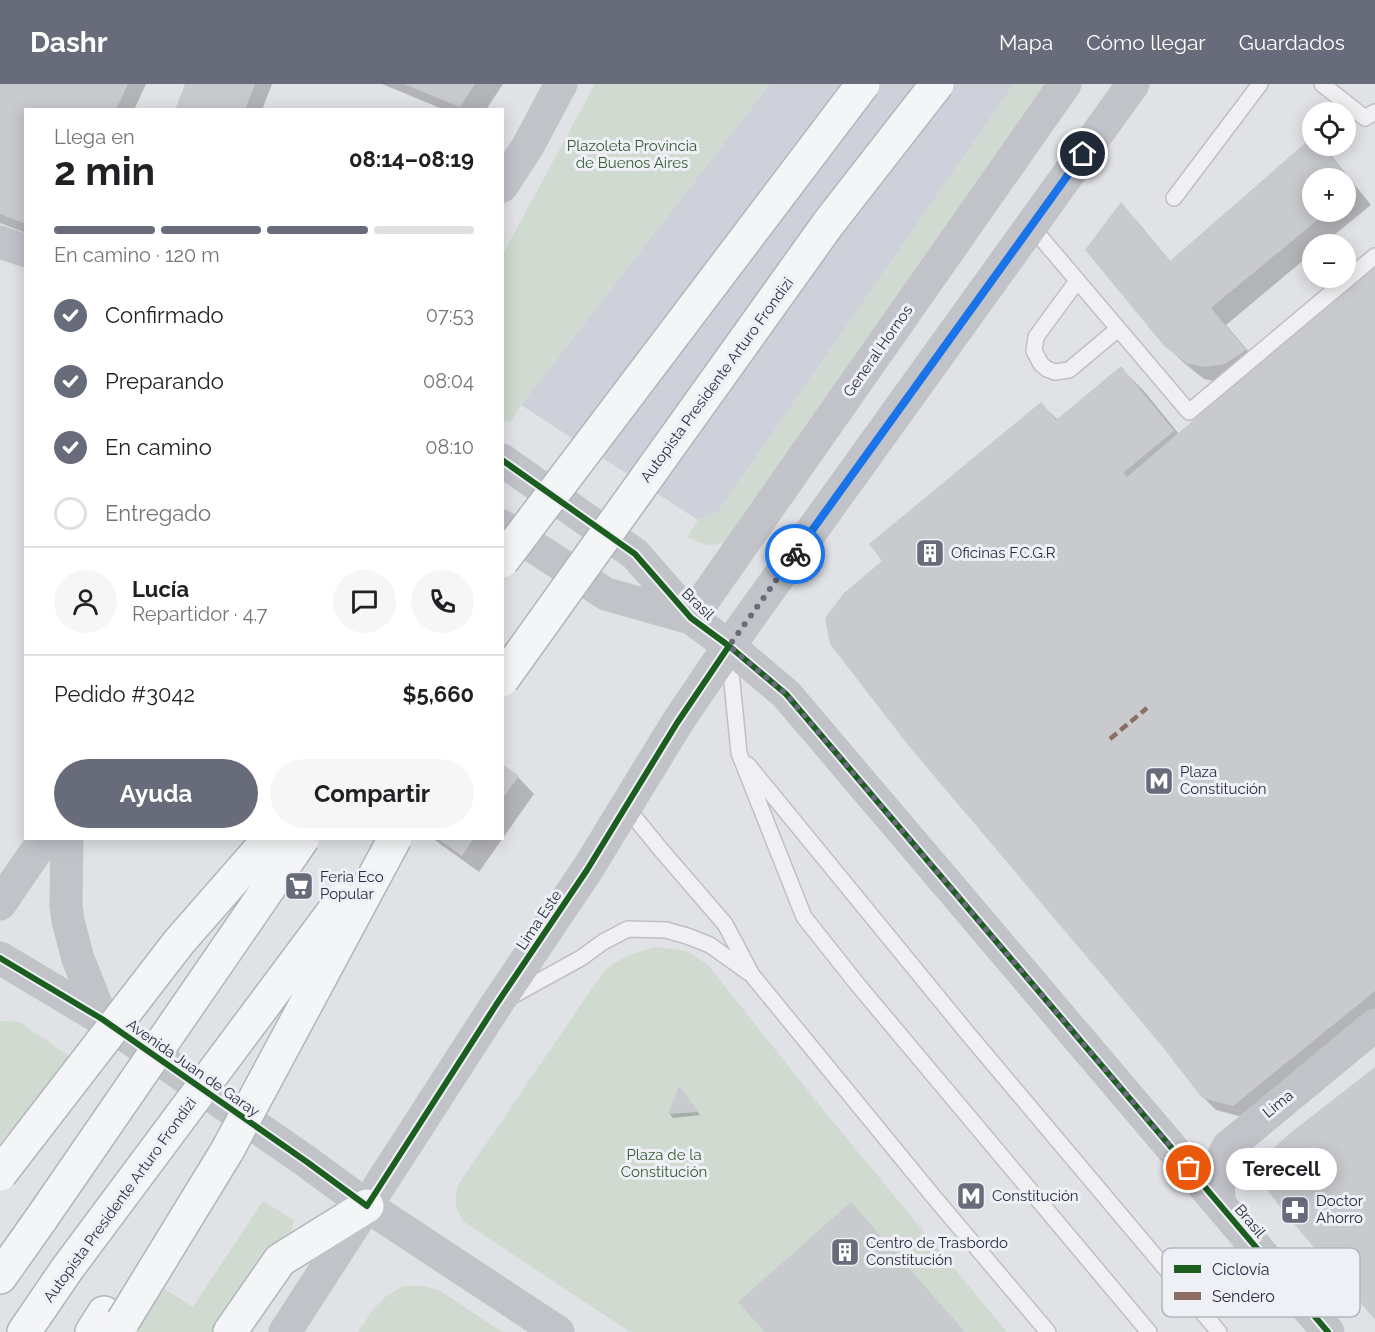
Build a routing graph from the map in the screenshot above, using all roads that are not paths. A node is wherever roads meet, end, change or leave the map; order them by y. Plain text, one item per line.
1 (561, 84) edge
2 (863, 84) edge
3 (937, 84) edge
4 (1065, 84) edge
5 (1133, 84) edge
6 (1260, 84) edge
7 (1322, 84) edge
8 (1375, 112) edge
9 (504, 183) edge
10 (1174, 198) dead end
11 (1031, 226) junction
12 (0, 242) edge
13 (24, 250) edge
14 (1375, 256) edge
15 (1077, 281) junction
16 (1118, 329) junction
17 (504, 461) edge
18 (504, 527) edge
19 (504, 558) edge
20 (692, 618) junction
21 (729, 646) junction
22 (504, 677) edge
23 (738, 753) junction
24 (626, 807) junction
25 (44, 840) edge
26 (67, 840) edge
27 (268, 840) edge
28 (302, 840) edge
29 (388, 840) edge
30 (393, 840) edge
31 (0, 904) edge
32 (0, 958) edge
33 (752, 975) junction
34 (496, 1005) junction
35 (102, 1019) junction
36 (1375, 1025) edge
37 (0, 1174) edge
38 (1220, 1204) junction
39 (367, 1206) junction
40 (1257, 1248) edge
41 (1162, 1264) edge
42 (0, 1277) edge
43 (1206, 1317) edge
44 (1315, 1317) edge
45 (109, 1325) edge
46 (24, 1332) edge
47 (230, 1332) edge
48 (285, 1332) edge
49 (558, 1332) edge
50 (1048, 1332) edge
51 (1149, 1332) edge
52 (1219, 1332) edge
53 (1328, 1332) edge

1 - 9 main road
2 - 19 highway, bridge
3 - 22 highway, Autopista Presidente Arturo Frondizi, bridge
4 - 20 main road, General Hornos
5 - 11 main road
6 - 10 lane
7 - 8 lane
11 - 15 lane
11 - 21 main road
12 - 13 main road
14 - 16 lane
15 - 16 lane
15 - 16 lane
17 - 20 main road, Brasil
18 - 20 main road, Brasil
20 - 21 main road, Brasil
21 - 23 lane
21 - 24 main road, Lima Este
21 - 38 main road, Brasil
23 - 41 lane
23 - 51 lane
24 - 33 lane
24 - 34 main road, Lima Este
25 - 31 main road
26 - 35 main road
27 - 37 highway, bridge
28 - 42 highway, bridge
29 - 46 highway, Autopista Presidente Arturo Frondizi, bridge
30 - 45 highway, bridge
32 - 35 main road, Avenida Juan de Garay
33 - 34 lane
33 - 50 lane
34 - 39 main road, Lima Este
35 - 39 main road, Avenida Juan de Garay
36 - 38 main road, Lima
38 - 40 main road, Brasil
39 - 47 highway
39 - 48 main road, Lima Este
39 - 49 main road, Avenida Juan de Garay
43 - 52 lane
44 - 53 main road, Brasil

